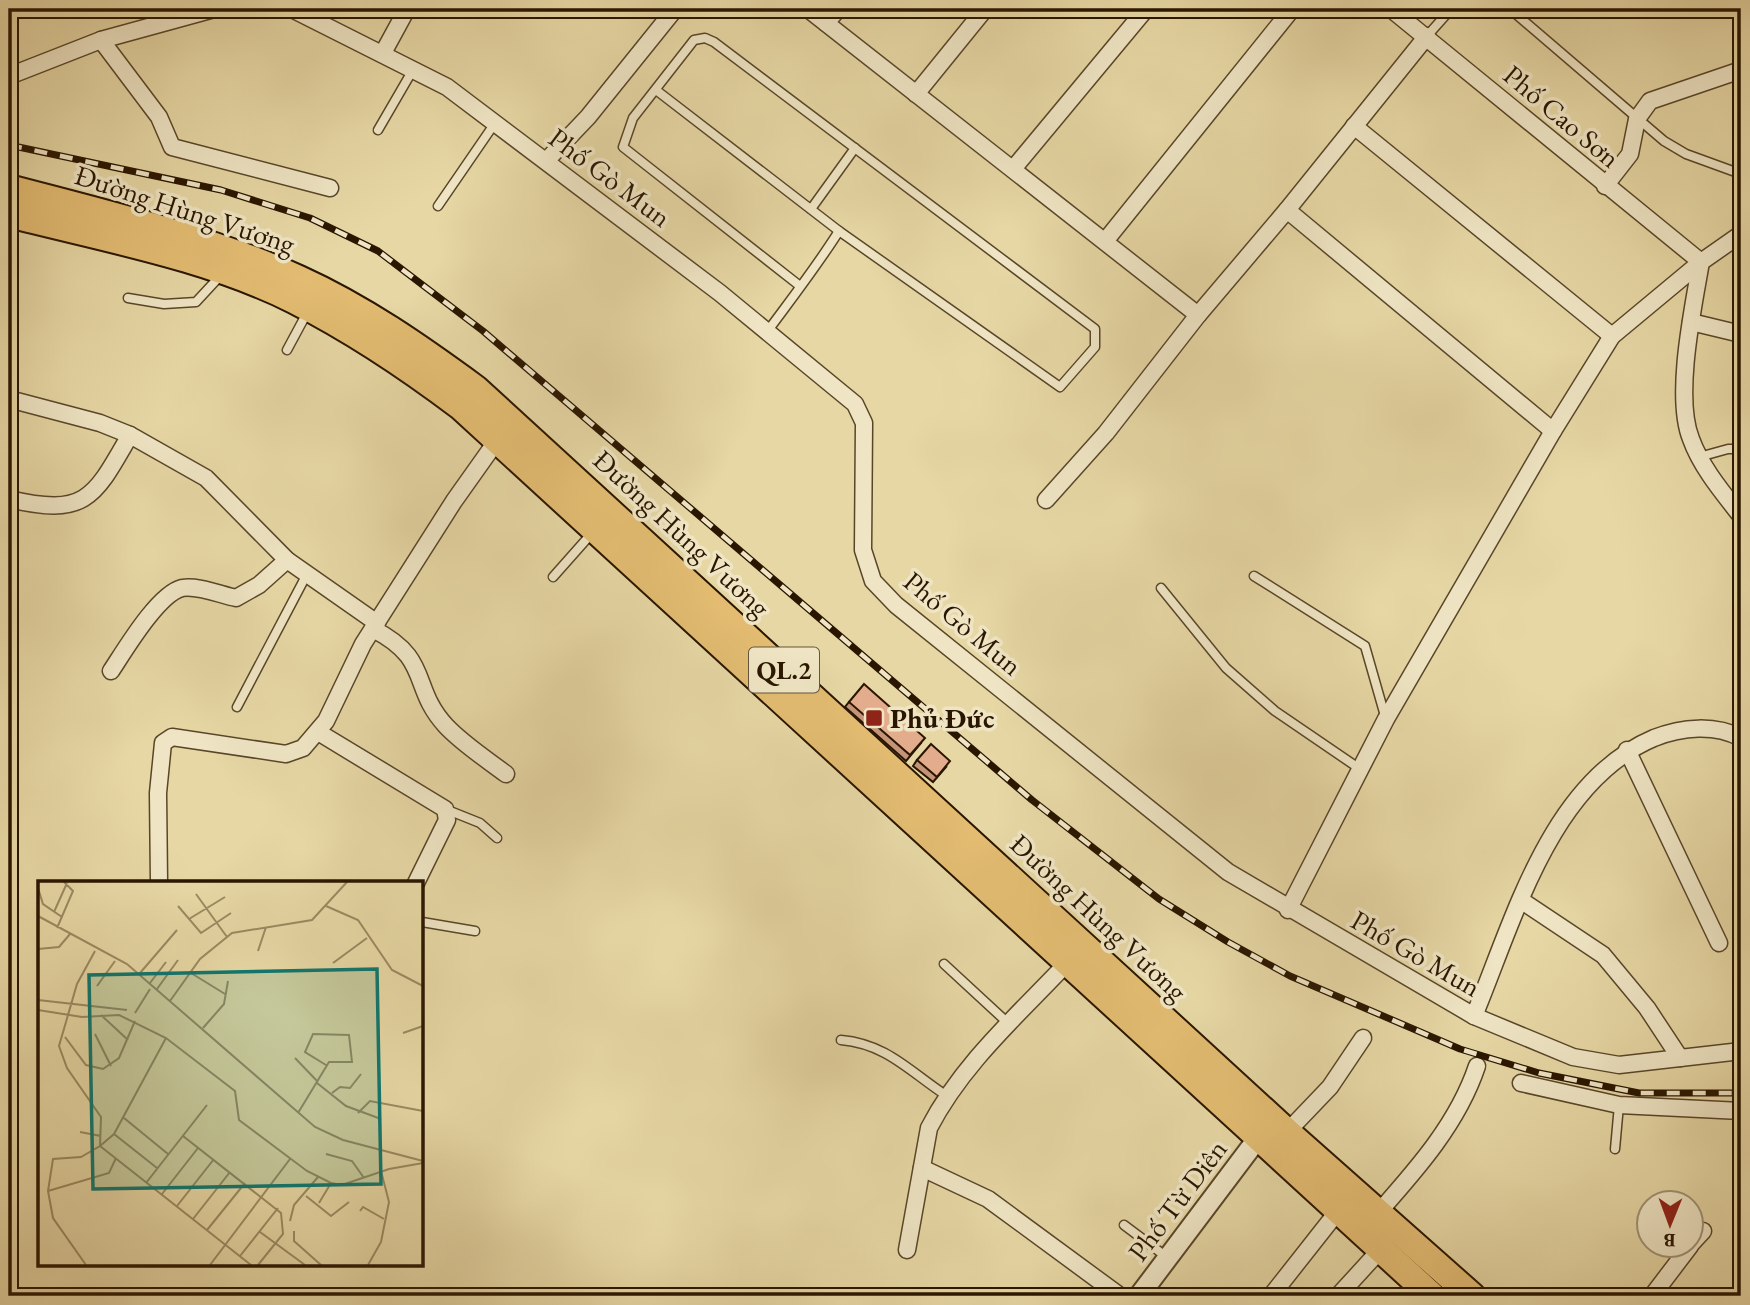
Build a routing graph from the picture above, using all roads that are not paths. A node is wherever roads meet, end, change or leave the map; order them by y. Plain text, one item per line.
1 (214, 9) edge
2 (407, 9) edge
3 (675, 9) edge
4 (808, 9) edge
5 (838, 9) edge
6 (985, 9) edge
7 (1146, 9) edge
8 (1292, 9) edge
9 (1391, 9) edge
10 (1451, 9) edge
11 (1510, 9) edge
12 (300, 10) edge
13 (827, 23) junction
14 (1427, 36) junction
15 (102, 40) junction
16 (383, 53) junction
17 (414, 68) junction
18 (1741, 70) edge
19 (9, 76) edge
20 (656, 90) junction
21 (916, 94) junction
22 (1637, 118) junction
23 (495, 123) junction
24 (1354, 126) junction
25 (378, 130) dead end
26 (855, 148) junction
27 (547, 161) junction
28 (1013, 169) junction
29 (1741, 174) edge
30 (1605, 186) junction
31 (9, 188) edge
32 (330, 188) dead end
33 (438, 206) dead end
34 (811, 209) junction
35 (1287, 210) junction
36 (9, 214) edge
37 (839, 231) junction
38 (1741, 234) edge
39 (1106, 240) junction
40 (1700, 262) junction
41 (223, 272) junction
42 (800, 286) junction
43 (128, 298) dead end
44 (309, 308) junction
45 (1198, 315) junction
46 (1691, 322) junction
47 (767, 332) junction
48 (1741, 334) edge
49 (1612, 336) junction
50 (287, 350) dead end
51 (9, 399) edge
52 (1553, 431) junction
53 (130, 435) junction
54 (498, 439) junction
55 (1741, 449) edge
56 (1699, 457) junction
57 (9, 499) edge
58 (1046, 500) dead end
59 (1741, 516) edge
60 (597, 528) junction
61 (287, 560) junction
62 (307, 574) junction
63 (1254, 576) dead end
64 (553, 577) dead end
65 (1161, 588) dead end
66 (375, 626) junction
67 (111, 671) dead end
68 (237, 707) dead end
69 (1386, 719) junction
70 (318, 732) junction
71 (1741, 738) edge
72 (1626, 750) junction
73 (1360, 769) junction
74 (506, 774) dead end
75 (445, 809) junction
76 (497, 838) dead end
77 (159, 881) edge
78 (417, 881) edge
79 (1522, 901) junction
80 (1288, 910) junction
81 (424, 922) edge
82 (475, 931) dead end
83 (1719, 943) dead end
84 (1067, 963) junction
85 (944, 964) dead end
86 (1474, 1016) junction
87 (1009, 1024) junction
88 (1363, 1038) dead end
89 (841, 1040) dead end
90 (1741, 1051) edge
91 (1680, 1058) junction
92 (1477, 1066) dead end
93 (1521, 1083) dead end
94 (947, 1096) junction
95 (1619, 1105) junction
96 (1741, 1111) edge
97 (1287, 1132) junction
98 (1258, 1138) junction
99 (1615, 1149) dead end
100 (922, 1168) junction
101 (1338, 1211) junction
102 (1378, 1213) junction
103 (1124, 1225) dead end
104 (907, 1250) dead end
105 (1381, 1250) junction
106 (1168, 1258) junction
107 (1679, 1260) edge
108 (1120, 1296) edge
109 (1139, 1296) edge
110 (1271, 1296) edge
111 (1338, 1296) edge
112 (1432, 1296) edge
113 (1472, 1296) edge
114 (1652, 1296) edge

1 - 15 street
2 - 16 street
3 - 27 street
4 - 13 street
5 - 13 street
6 - 21 street
7 - 28 street
8 - 39 street
9 - 14 street, Phố Cao Sơn
10 - 14 lane
11 - 22 lane
12 - 16 street, Phố Gò Mun
13 - 21 street
14 - 24 street
14 - 30 street, Phố Cao Sơn
15 - 19 street
15 - 32 street
16 - 17 street, Phố Gò Mun
17 - 23 street, Phố Gò Mun
17 - 25 lane
18 - 22 street
20 - 26 lane
20 - 34 lane
20 - 42 lane
21 - 28 street
22 - 29 lane
22 - 30 street
23 - 27 street, Phố Gò Mun
23 - 33 lane
24 - 35 street
24 - 49 street
26 - 34 lane
26 - 37 lane
27 - 47 street, Phố Gò Mun
28 - 39 street
30 - 40 street, Phố Cao Sơn
31 - 97 highway, Đường Hùng Vương / QL.2
34 - 37 lane
35 - 45 street
35 - 52 street
36 - 41 highway, Đường Hùng Vương / QL.2
37 - 42 lane
38 - 40 street
39 - 45 street
40 - 46 street
40 - 49 street
41 - 43 lane
41 - 44 highway, Đường Hùng Vương / QL.2
42 - 47 lane
44 - 50 lane
44 - 54 highway, Đường Hùng Vương / QL.2
45 - 58 street
46 - 48 street
46 - 56 street
47 - 80 street, Phố Gò Mun
49 - 52 street
51 - 53 street
52 - 69 street
53 - 57 street
53 - 61 street
54 - 60 highway, Đường Hùng Vương / QL.2
54 - 66 street
55 - 56 lane
56 - 59 street
60 - 64 lane
60 - 84 highway, Đường Hùng Vương / QL.2
61 - 62 street
61 - 67 street
62 - 66 street
62 - 68 lane
63 - 69 lane
65 - 73 lane
66 - 70 street
66 - 74 street
69 - 73 street
70 - 75 street
70 - 77 street
71 - 72 street
72 - 79 street
72 - 83 street
73 - 80 street
75 - 76 lane
75 - 78 street
79 - 86 street
79 - 91 street
80 - 86 street, Phố Gò Mun
81 - 82 lane
84 - 87 street
84 - 98 highway, Đường Hùng Vương / QL.2
85 - 87 lane
86 - 91 street, Phố Gò Mun
87 - 94 street
88 - 97 street
89 - 94 lane
90 - 91 street, Phố Gò Mun
92 - 102 street
93 - 95 street
94 - 100 street
95 - 96 street
95 - 99 lane
97 - 102 highway, Đường Hùng Vương / QL.2
98 - 101 highway, Đường Hùng Vương / QL.2
98 - 106 street, Phố Từ Diên
100 - 104 street
100 - 108 street
101 - 105 highway, Đường Hùng Vương / QL.2
101 - 110 street
102 - 113 highway, Đường Hùng Vương / QL.2
103 - 106 lane
105 - 111 street
105 - 112 highway, Đường Hùng Vương / QL.2
106 - 109 street, Phố Từ Diên
107 - 114 street

